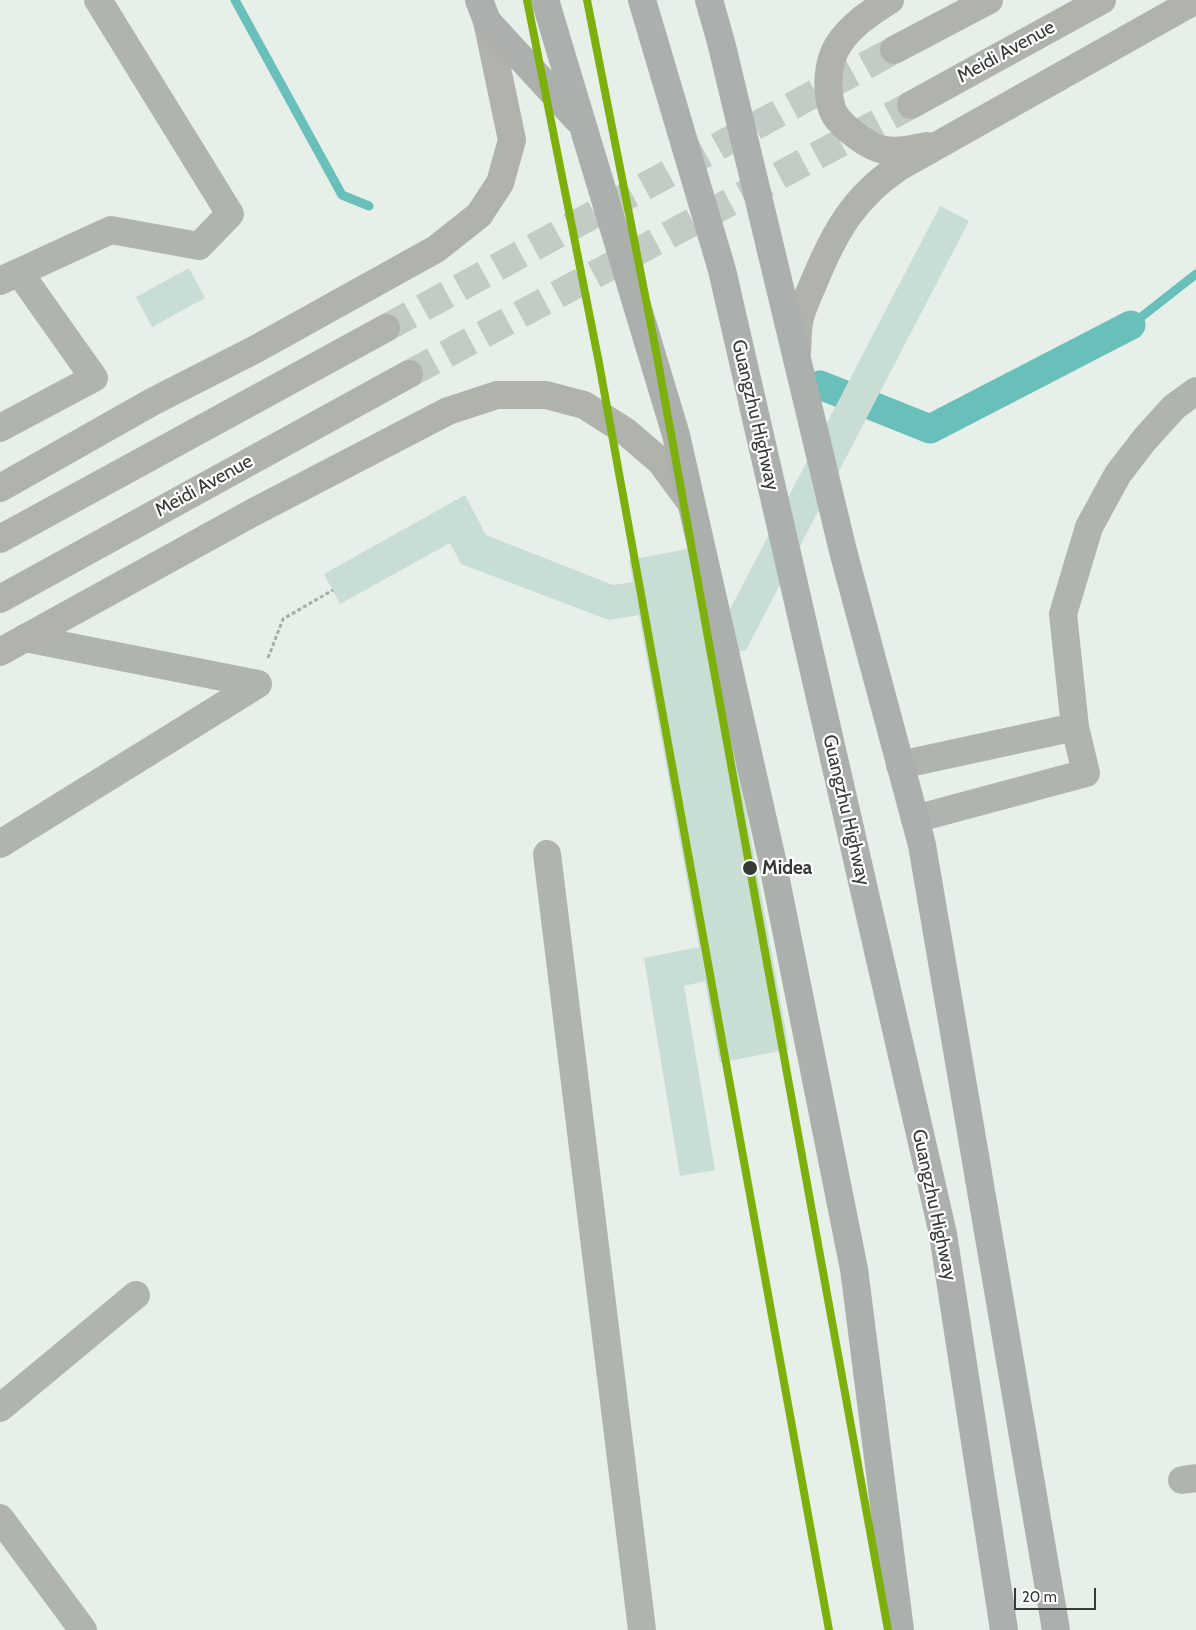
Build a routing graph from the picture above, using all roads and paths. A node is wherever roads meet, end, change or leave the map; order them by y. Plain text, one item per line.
1 (98, 0) edge
2 (545, 0) edge
3 (642, 0) edge
4 (708, 0) edge
5 (889, 0) edge
6 (989, 0) edge
7 (1102, 0) edge
8 (1196, 0) edge
9 (483, 10) edge
10 (894, 50) tunnel mouth
11 (910, 105) tunnel mouth
12 (582, 124) junction
13 (950, 139) junction
14 (10, 277) edge
15 (386, 328) tunnel mouth
16 (796, 356) junction
17 (409, 374) tunnel mouth
18 (1196, 391) edge
19 (0, 428) edge
20 (0, 488) edge
21 (691, 503) junction
22 (0, 539) edge
23 (334, 590) dead end
24 (0, 599) edge
25 (25, 638) junction
26 (0, 652) edge
27 (258, 684) junction
28 (1075, 727) junction
29 (900, 765) junction
30 (915, 818) junction
31 (0, 844) edge
32 (548, 854) dead end
33 (136, 1295) dead end
34 (0, 1408) edge
35 (0, 1518) edge
36 (83, 1630) edge
37 (642, 1630) edge
38 (900, 1630) edge
39 (1004, 1630) edge
40 (1056, 1630) edge

1 - 14 street
2 - 12 highway
3 - 39 highway, Guangzhu Highway
4 - 16 highway
5 - 13 main road
6 - 10 main road
7 - 11 main road, Meidi Avenue
8 - 13 main road
9 - 12 highway
9 - 20 main road
12 - 21 highway
13 - 16 main road
14 - 19 street
15 - 22 main road
16 - 29 highway
17 - 24 main road, Meidi Avenue
18 - 28 street
21 - 25 main road
21 - 38 highway
23 - 27 path
25 - 26 main road
25 - 27 street
27 - 31 street
28 - 29 street
28 - 30 street
29 - 30 highway
30 - 40 highway
32 - 37 street
33 - 34 street
35 - 36 street

